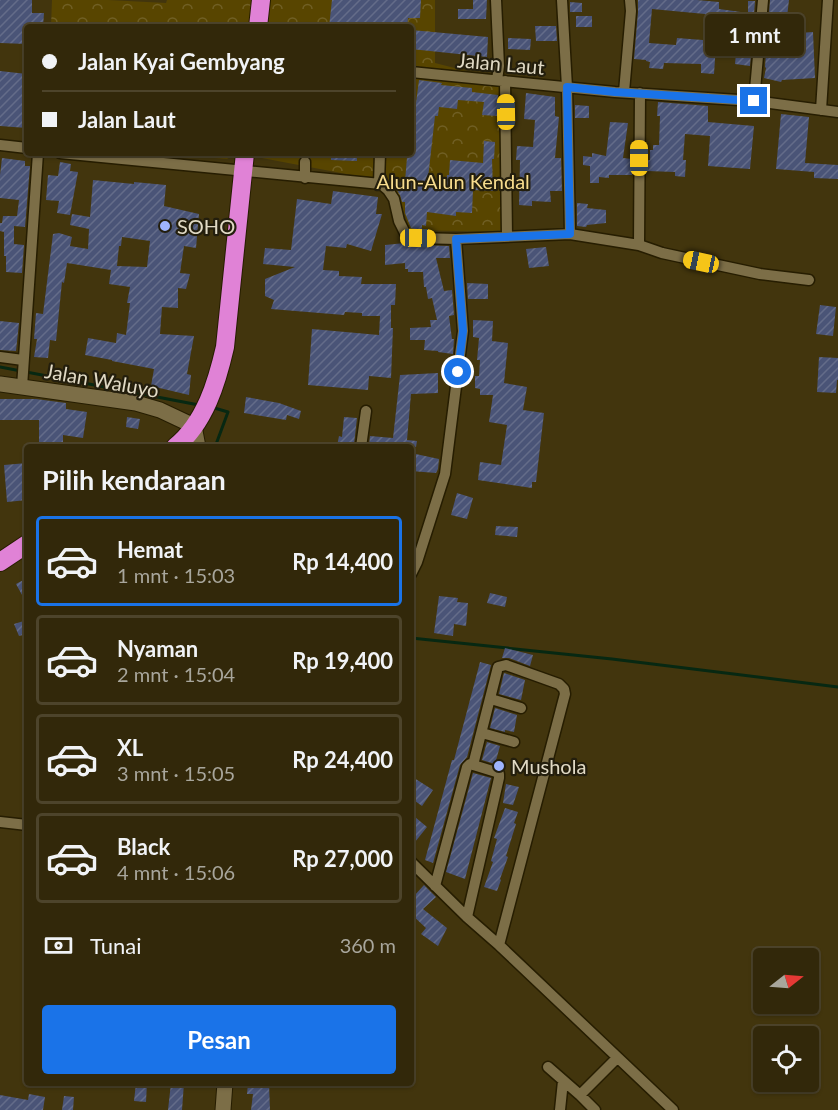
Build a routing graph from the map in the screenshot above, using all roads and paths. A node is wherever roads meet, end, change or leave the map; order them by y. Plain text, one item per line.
1 (261, 0) edge
2 (496, 0) edge
3 (562, 0) edge
4 (630, 0) edge
5 (764, 0) edge
6 (828, 0) edge
7 (258, 24) edge
8 (414, 72) edge
9 (501, 81) junction
10 (567, 87) junction
11 (624, 92) junction
12 (639, 93) junction
13 (754, 101) junction
14 (821, 110) junction
15 (838, 112) edge
16 (0, 145) edge
17 (24, 148) edge
18 (38, 156) edge
19 (90, 156) edge
20 (244, 156) edge
21 (380, 156) edge
22 (305, 162) dead end
23 (242, 171) junction
24 (305, 178) junction
25 (379, 184) junction
26 (570, 234) junction
27 (507, 237) junction
28 (456, 239) junction
29 (639, 245) junction
30 (809, 280) dead end
31 (0, 357) edge
32 (23, 362) junction
33 (0, 384) edge
34 (22, 384) junction
35 (366, 411) dead end
36 (197, 421) junction
37 (178, 444) edge
38 (198, 444) edge
39 (361, 444) edge
40 (24, 546) edge
41 (0, 562) edge
42 (414, 568) edge
43 (491, 699) junction
44 (521, 708) dead end
45 (482, 733) junction
46 (514, 742) dead end
47 (473, 765) junction
48 (0, 822) edge
49 (24, 825) edge
50 (414, 865) edge
51 (435, 886) junction
52 (467, 917) junction
53 (499, 945) junction
54 (617, 1058) junction
55 (548, 1067) dead end
56 (563, 1081) junction
57 (225, 1086) edge
58 (580, 1095) junction
59 (223, 1110) edge
60 (560, 1110) edge
61 (595, 1110) edge
62 (672, 1110) edge

1 - 7 highway
2 - 9 street
3 - 10 street
4 - 11 street
5 - 13 street
6 - 14 street
8 - 9 street, Jalan Laut
9 - 10 street, Jalan Laut
9 - 27 street
10 - 11 street, Jalan Laut
10 - 26 street
11 - 12 street, Jalan Laut
12 - 13 street, Jalan Laut
12 - 29 street
13 - 14 street, Jalan Laut
14 - 15 street, Jalan Laut
16 - 17 street
18 - 32 street
19 - 23 street
20 - 23 highway
21 - 25 street
22 - 24 street
23 - 24 street
23 - 36 highway
24 - 25 street
25 - 28 street
26 - 27 street
26 - 29 street
27 - 28 street
28 - 42 street
29 - 30 street
31 - 32 street
32 - 34 street
33 - 34 street, Jalan Waluyo
34 - 36 street, Jalan Waluyo
35 - 39 street
36 - 37 highway
36 - 38 street
40 - 41 highway
43 - 44 street
43 - 45 street
43 - 53 street
45 - 46 street
45 - 47 street
47 - 51 street
47 - 52 street
48 - 49 street
50 - 51 street
51 - 52 street
52 - 53 street
53 - 54 street
54 - 58 street
54 - 62 street
55 - 56 street
56 - 58 street
56 - 60 street
57 - 59 street
58 - 61 street

